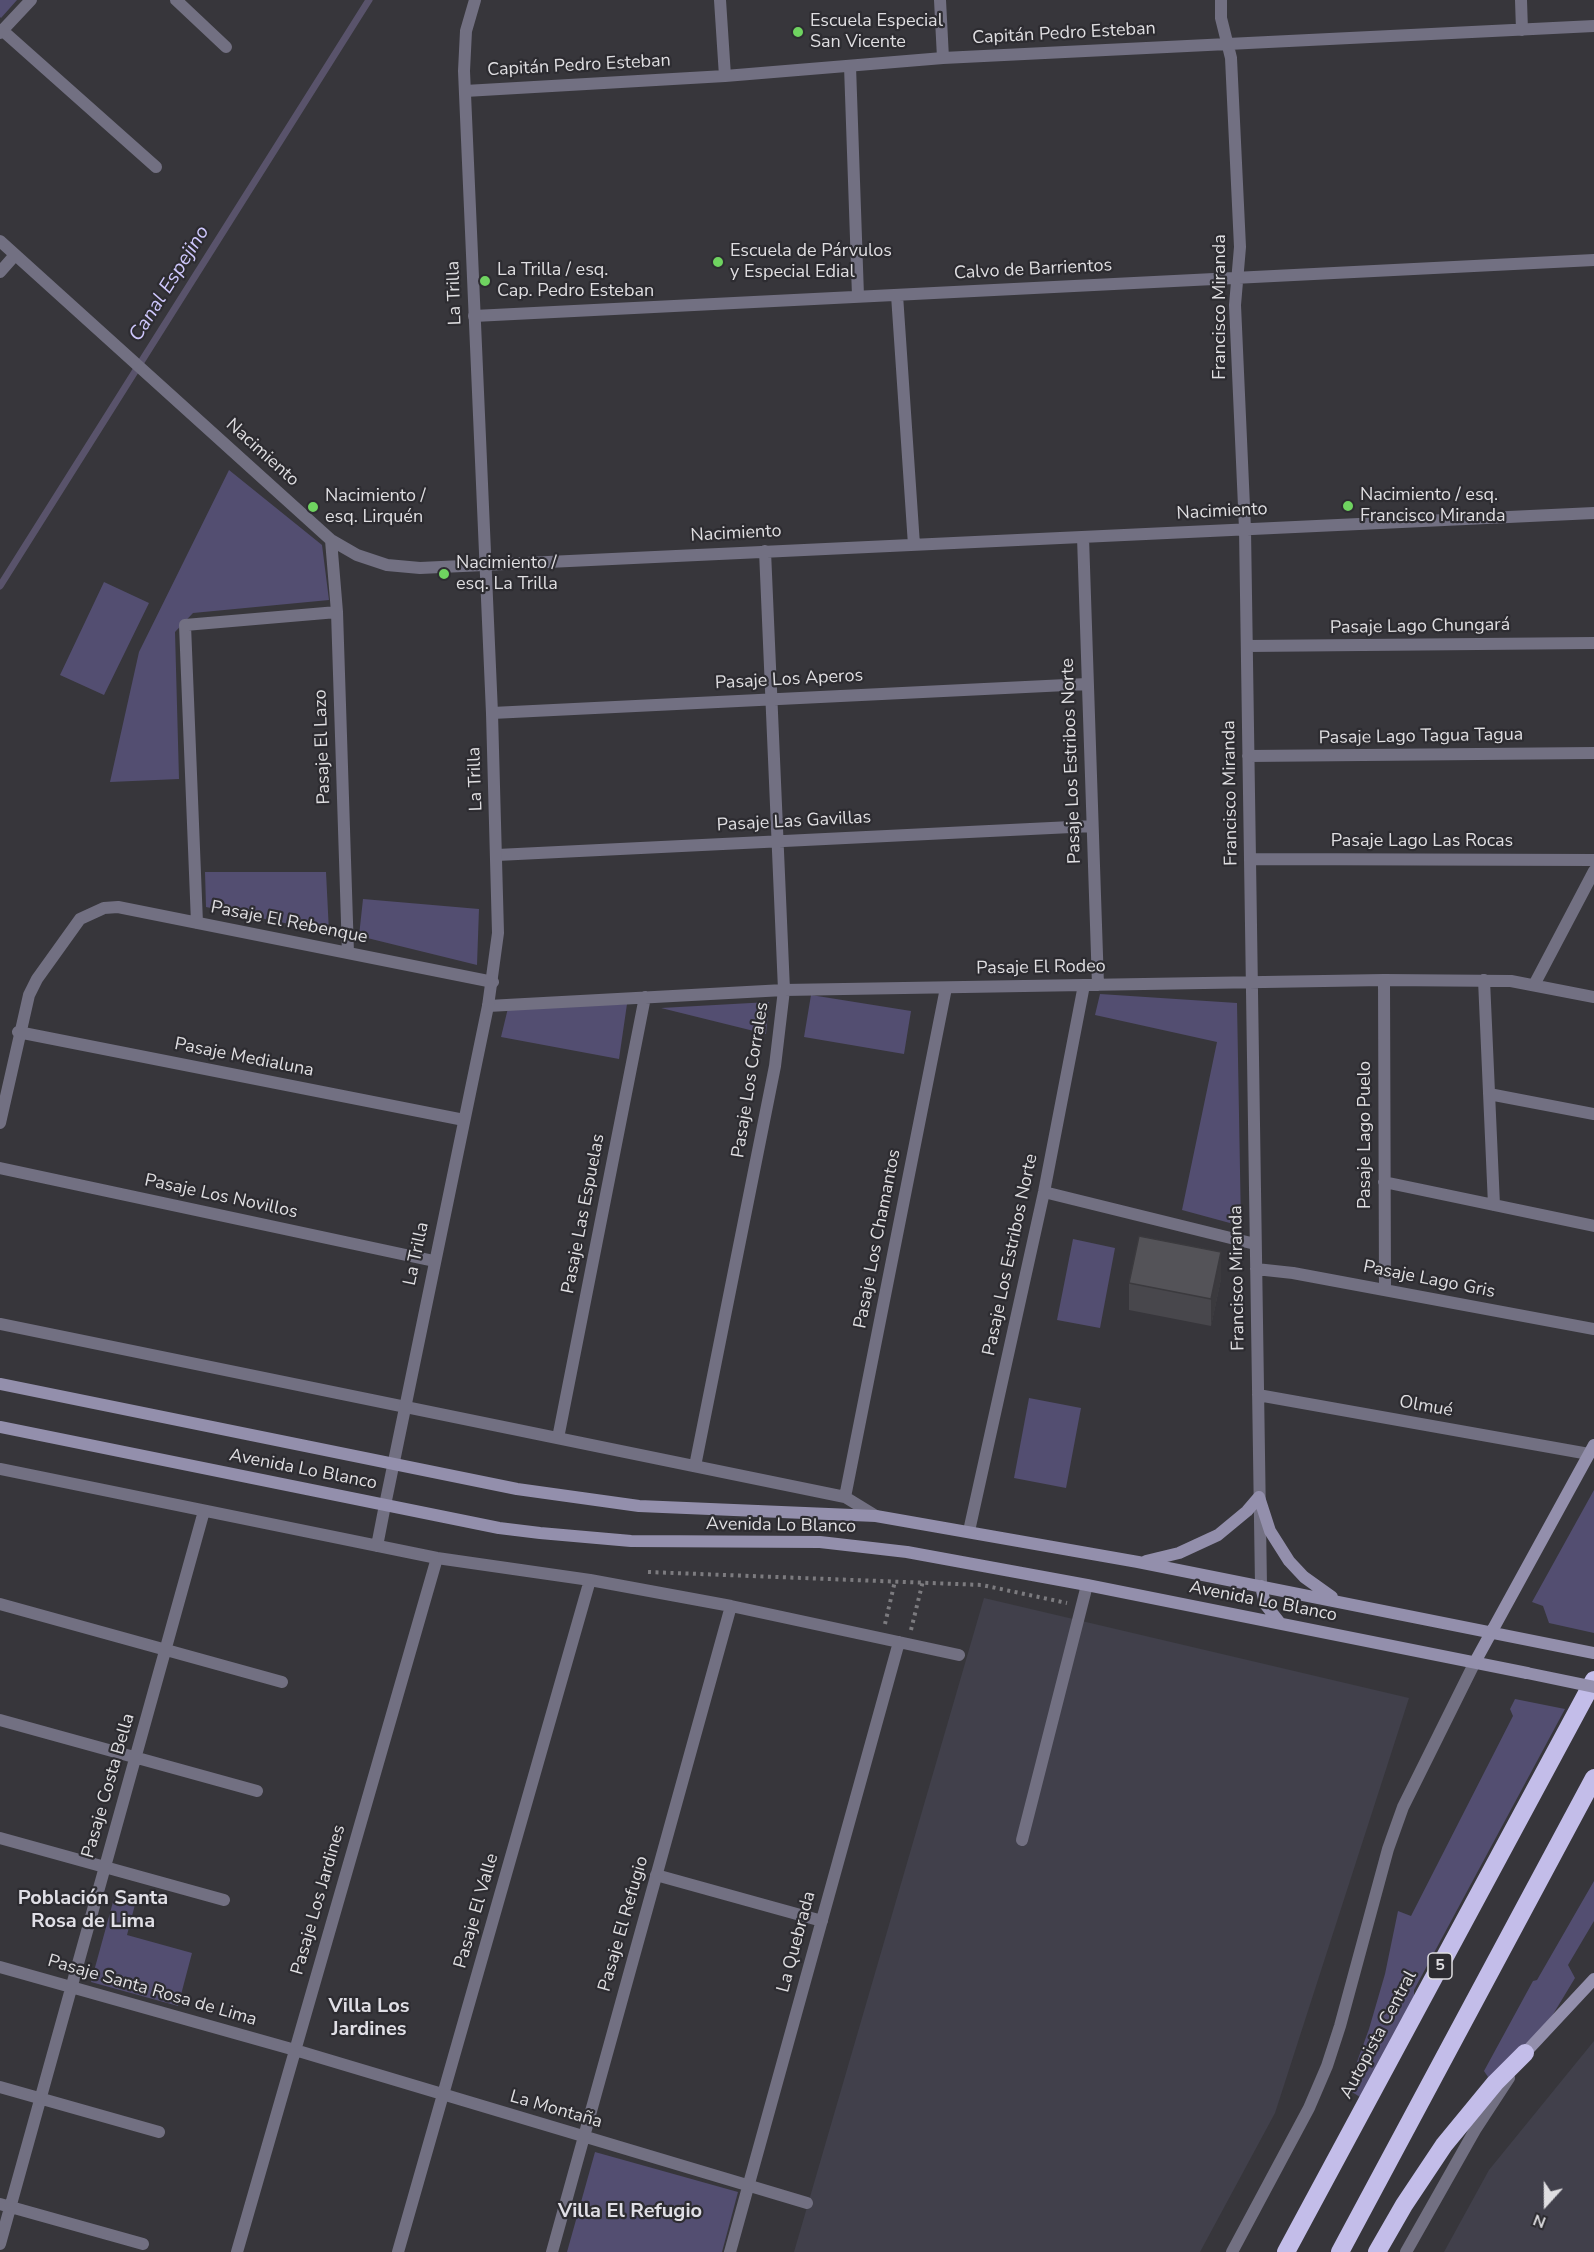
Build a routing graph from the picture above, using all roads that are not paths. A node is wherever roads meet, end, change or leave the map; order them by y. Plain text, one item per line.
1 (31, 0) edge
2 (176, 0) edge
3 (475, 0) edge
4 (720, 0) edge
5 (940, 0) edge
6 (1221, 0) edge
7 (1521, 0) edge
8 (1594, 26) edge
9 (1522, 30) junction
10 (1, 32) edge
11 (1227, 44) junction
12 (226, 47) dead end
13 (943, 58) junction
14 (850, 66) junction
15 (725, 76) junction
16 (465, 91) junction
17 (156, 167) dead end
18 (0, 242) edge
19 (15, 255) junction
20 (1594, 260) edge
21 (0, 272) edge
22 (1237, 278) junction
23 (897, 295) junction
24 (858, 296) junction
25 (474, 316) junction
26 (1594, 513) edge
27 (1245, 529) junction
28 (1083, 537) junction
29 (331, 540) junction
30 (914, 544) junction
31 (765, 551) junction
32 (484, 564) junction
33 (337, 612) junction
34 (1594, 643) edge
35 (1247, 646) junction
36 (1087, 684) junction
37 (771, 699) junction
38 (492, 713) junction
39 (1594, 753) edge
40 (1248, 756) junction
41 (1092, 826) junction
42 (777, 841) junction
43 (497, 855) junction
44 (1250, 859) junction
45 (1594, 860) edge
46 (1594, 871) edge
47 (197, 923) junction
48 (348, 953) junction
49 (1384, 980) junction
50 (1484, 980) junction
51 (493, 982) junction
52 (1252, 984) junction
53 (1084, 985) junction
54 (1098, 985) junction
55 (1533, 985) junction
56 (946, 988) junction
57 (784, 990) junction
58 (645, 997) junction
59 (1594, 997) edge
60 (488, 1006) junction
61 (18, 1032) junction
62 (1489, 1094) junction
63 (1594, 1114) edge
64 (464, 1120) junction
65 (0, 1123) edge
66 (0, 1168) edge
67 (1384, 1182) junction
68 (1044, 1192) junction
69 (1494, 1205) junction
70 (1594, 1226) edge
71 (1255, 1244) junction
72 (434, 1261) junction
73 (1256, 1269) junction
74 (1385, 1290) junction
75 (0, 1324) edge
76 (1594, 1329) edge
77 (0, 1384) edge
78 (1258, 1395) junction
79 (404, 1407) junction
80 (0, 1427) edge
81 (558, 1438) junction
82 (1591, 1449) edge
83 (392, 1464) junction
84 (695, 1466) junction
85 (0, 1469) edge
86 (845, 1497) junction
87 (1259, 1497) junction
88 (385, 1505) junction
89 (204, 1511) junction
90 (876, 1516) junction
91 (969, 1531) junction
92 (377, 1546) junction
93 (436, 1558) junction
94 (1138, 1562) junction
95 (590, 1580) junction
96 (1087, 1585) junction
97 (1261, 1586) junction
98 (1340, 1602) junction
99 (0, 1604) edge
100 (731, 1606) junction
101 (1280, 1623) junction
102 (1491, 1632) junction
103 (903, 1643) junction
104 (165, 1650) junction
105 (1594, 1653) edge
106 (959, 1655) dead end
107 (1474, 1662) junction
108 (1594, 1680) edge
109 (282, 1682) dead end
110 (1594, 1687) edge
111 (0, 1720) edge
112 (135, 1758) junction
113 (1594, 1778) edge
114 (257, 1791) dead end
115 (0, 1838) edge
116 (1022, 1840) dead end
117 (105, 1867) junction
118 (656, 1875) junction
119 (224, 1900) dead end
120 (822, 1921) junction
121 (0, 1967) edge
122 (1594, 1979) edge
123 (71, 1987) junction
124 (295, 2050) junction
125 (1525, 2053) junction
126 (0, 2087) edge
127 (443, 2096) junction
128 (40, 2098) junction
129 (159, 2132) dead end
130 (584, 2137) junction
131 (749, 2185) junction
132 (807, 2203) dead end
133 (5, 2205) edge
134 (0, 2244) edge
135 (143, 2244) dead end
136 (237, 2252) edge
137 (398, 2252) edge
138 (552, 2252) edge
139 (730, 2252) edge
140 (1232, 2252) edge
141 (1286, 2252) edge
142 (1340, 2252) edge
143 (1377, 2252) edge
144 (1406, 2252) edge

1 - 10 street
2 - 12 street
3 - 16 street, La Trilla
4 - 15 street
5 - 13 street
6 - 11 street, Francisco Miranda
7 - 9 street
8 - 9 street, Capitán Pedro Esteban
9 - 11 street, Capitán Pedro Esteban
10 - 17 street
11 - 13 street, Capitán Pedro Esteban
11 - 22 street, Francisco Miranda
13 - 14 street, Capitán Pedro Esteban
14 - 15 street, Capitán Pedro Esteban
14 - 24 street
15 - 16 street, Capitán Pedro Esteban
16 - 25 street, La Trilla
18 - 19 street, Nacimiento
19 - 21 street
19 - 29 street, Nacimiento
20 - 22 street, Calvo de Barrientos
22 - 23 street, Calvo de Barrientos
22 - 27 street, Francisco Miranda
23 - 24 street, Calvo de Barrientos
23 - 30 street
24 - 25 street, Calvo de Barrientos
25 - 32 street, La Trilla
26 - 27 street, Nacimiento
27 - 28 street, Nacimiento
27 - 35 street, Francisco Miranda
28 - 30 street, Nacimiento
28 - 36 street, Pasaje Los Estribos Norte
29 - 32 street, Nacimiento
29 - 33 street, Pasaje El Lazo
30 - 31 street, Nacimiento
31 - 32 street, Nacimiento
31 - 37 street, Pasaje Los Corrales
32 - 38 street, La Trilla
33 - 47 street
33 - 48 street, Pasaje El Lazo
34 - 35 street, Pasaje Lago Chungará
35 - 40 street, Francisco Miranda
36 - 37 street, Pasaje Los Aperos
36 - 41 street, Pasaje Los Estribos Norte
37 - 38 street, Pasaje Los Aperos
37 - 42 street, Pasaje Los Corrales
38 - 43 street, La Trilla
39 - 40 street, Pasaje Lago Tagua Tagua
40 - 44 street, Francisco Miranda
41 - 42 street, Pasaje Las Gavillas
41 - 54 street, Pasaje Los Estribos Norte
42 - 43 street, Pasaje Las Gavillas
42 - 57 street, Pasaje Los Corrales
43 - 51 street, La Trilla
44 - 45 street, Pasaje Lago Las Rocas
44 - 52 street, Francisco Miranda
46 - 55 street
47 - 48 street, Pasaje El Rebenque
47 - 61 street, Pasaje El Rebenque
48 - 51 street, Pasaje El Rebenque
49 - 50 street, Pasaje El Rodeo
49 - 52 street, Pasaje El Rodeo
49 - 67 street, Pasaje Lago Puelo
50 - 55 street, Pasaje El Rodeo
50 - 62 street
51 - 60 street, La Trilla
52 - 54 street, Pasaje El Rodeo
52 - 71 street, Francisco Miranda
53 - 54 street, Pasaje El Rodeo
53 - 56 street, Pasaje El Rodeo
53 - 68 street, Pasaje Los Estribos Norte
55 - 59 street, Pasaje El Rodeo
56 - 57 street, Pasaje El Rodeo
56 - 86 street, Pasaje Los Chamantos
57 - 58 street, Pasaje El Rodeo
57 - 84 street, Pasaje Los Corrales
58 - 60 street, Pasaje El Rodeo
58 - 81 street, Pasaje Las Espuelas
60 - 64 street, La Trilla
61 - 64 street, Pasaje Medialuna
61 - 65 street
62 - 63 street
62 - 69 street
64 - 72 street, La Trilla
66 - 72 street, Pasaje Los Novillos
67 - 69 street
67 - 74 street, Pasaje Lago Puelo
68 - 71 street
68 - 91 street, Pasaje Los Estribos Norte
69 - 70 street
71 - 73 street, Francisco Miranda
72 - 79 street, La Trilla
73 - 74 street, Pasaje Lago Gris
73 - 78 street, Francisco Miranda
74 - 76 street, Pasaje Lago Gris
75 - 79 street, Avenida Lo Blanco
77 - 83 main road, Avenida Lo Blanco
78 - 82 street, Olmué
78 - 87 street, Francisco Miranda
79 - 81 street, Avenida Lo Blanco
79 - 83 street, La Trilla
80 - 88 main road, Avenida Lo Blanco
81 - 84 street, Avenida Lo Blanco
82 - 102 main road
83 - 88 street, La Trilla
83 - 90 main road, Avenida Lo Blanco
84 - 86 street, Avenida Lo Blanco
85 - 89 street
86 - 90 street, Avenida Lo Blanco
87 - 94 main road
87 - 97 street, Francisco Miranda
87 - 98 main road
88 - 92 street, La Trilla
88 - 96 main road, Avenida Lo Blanco
89 - 92 street
89 - 104 street, Pasaje Costa Bella
90 - 91 main road, Avenida Lo Blanco
91 - 94 main road, Avenida Lo Blanco
92 - 93 street
93 - 95 street
93 - 124 street, Pasaje Los Jardines
94 - 97 main road, Avenida Lo Blanco
95 - 100 street
95 - 127 street, Pasaje El Valle
96 - 101 main road, Avenida Lo Blanco
96 - 116 street
97 - 98 main road, Avenida Lo Blanco
97 - 101 main road
98 - 102 main road, Avenida Lo Blanco
99 - 104 street
100 - 103 street
100 - 118 street, Pasaje El Refugio
101 - 107 main road, Avenida Lo Blanco
102 - 105 main road, Avenida Lo Blanco
102 - 107 main road
103 - 106 street
103 - 120 street, La Quebrada
104 - 109 street
104 - 112 street, Pasaje Costa Bella
107 - 110 main road, Avenida Lo Blanco, bridge
107 - 140 street
108 - 141 highway, Autopista Central / 5
111 - 112 street
112 - 114 street
112 - 117 street, Pasaje Costa Bella
113 - 142 highway
115 - 117 street
117 - 119 street
117 - 123 street, Pasaje Costa Bella
118 - 120 street
118 - 130 street, Pasaje El Refugio
120 - 131 street, La Quebrada
121 - 123 street, Pasaje Santa Rosa de Lima
122 - 125 main road
123 - 124 street, Pasaje Santa Rosa de Lima
123 - 128 street, Pasaje Costa Bella
124 - 127 street, La Montaña
124 - 136 street, Pasaje Los Jardines
125 - 143 highway
125 - 144 street
126 - 128 street
127 - 130 street, La Montaña
127 - 137 street, Pasaje El Valle
128 - 129 street
128 - 133 street, Pasaje Costa Bella
130 - 131 street, La Montaña
130 - 138 street, Pasaje El Refugio
131 - 132 street, La Montaña
131 - 139 street, La Quebrada
133 - 134 street, Pasaje Costa Bella
133 - 135 street

